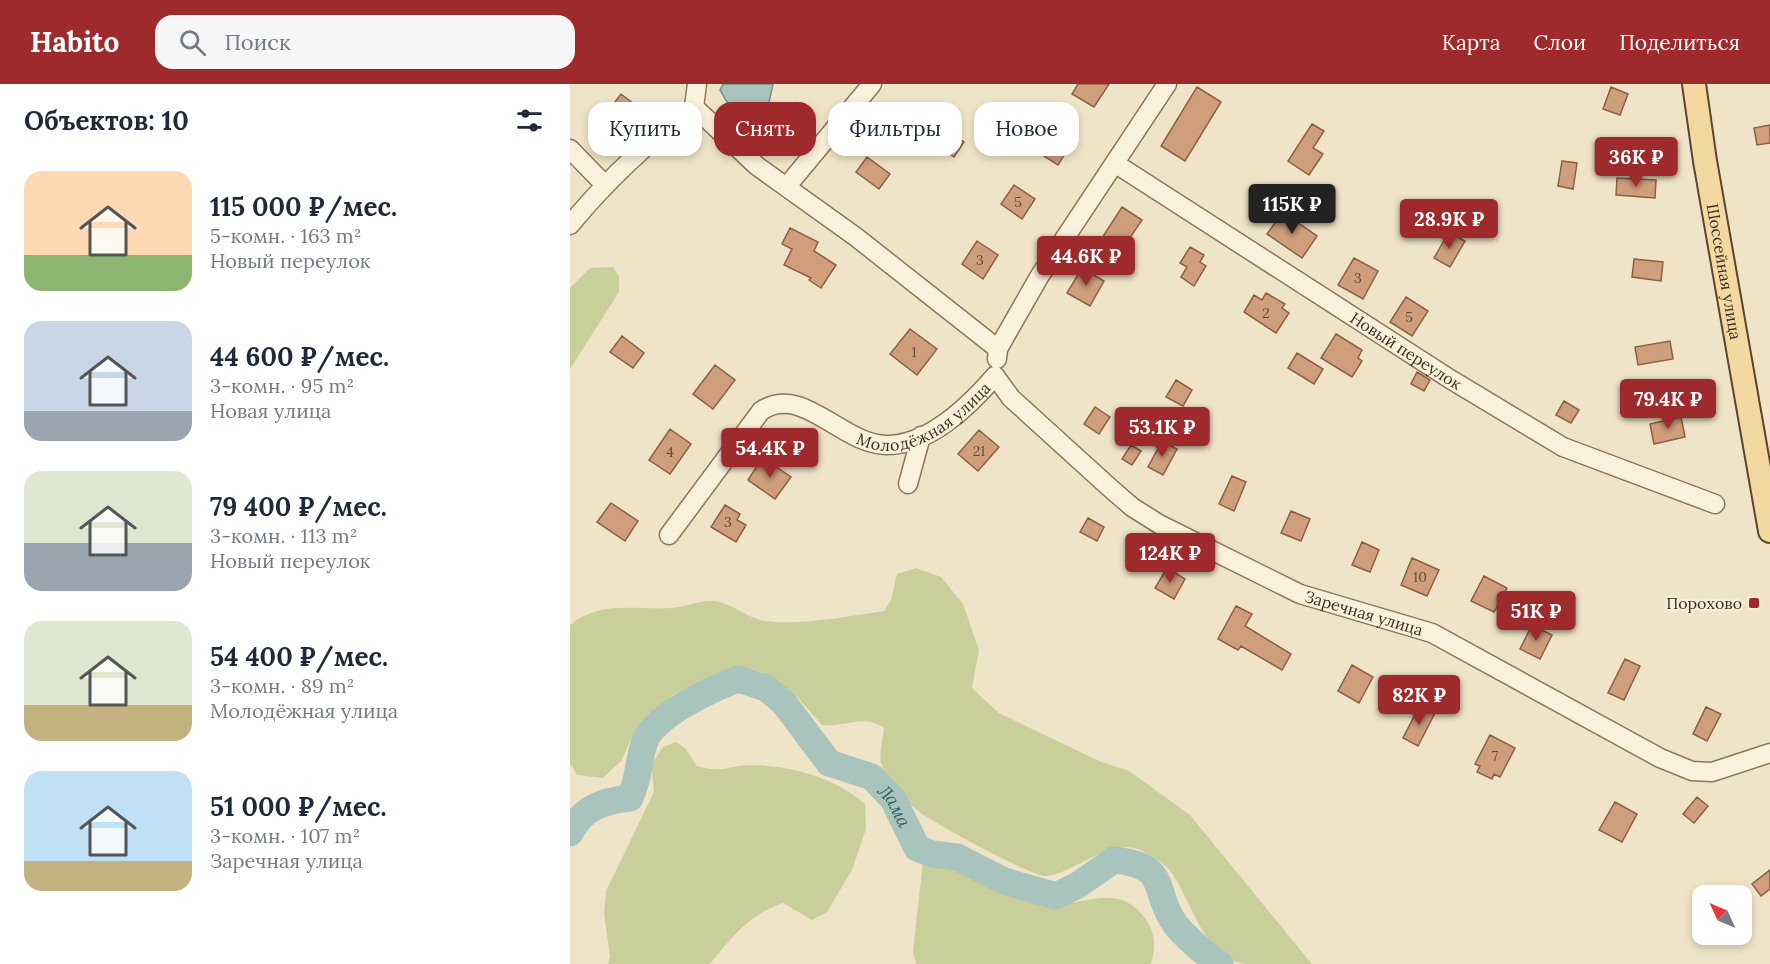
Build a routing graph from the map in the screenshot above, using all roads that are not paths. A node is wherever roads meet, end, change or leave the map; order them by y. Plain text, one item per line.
1 (697, 84) edge
2 (872, 84) edge
3 (1167, 84) edge
4 (1695, 84) edge
5 (695, 102) edge
6 (702, 114) edge
7 (570, 150) edge
8 (634, 156) edge
9 (1116, 164) junction
10 (604, 184) junction
11 (787, 186) junction
12 (570, 225) edge
13 (998, 349) junction
14 (995, 376) junction
15 (921, 436) junction
16 (1764, 464) edge
17 (908, 484) dead end
18 (1714, 504) dead end
19 (1770, 531) edge
20 (669, 535) dead end
21 (1770, 753) edge

1 - 5 street
2 - 11 street
3 - 9 street
4 - 16 main road, Шоссейная улица
6 - 11 street
7 - 10 street
8 - 10 street
9 - 13 street
9 - 18 street, Новый переулок
10 - 12 street
11 - 13 street
13 - 14 street
14 - 15 street, Молодёжная улица
14 - 21 street, Заречная улица
15 - 17 street
15 - 20 street, Молодёжная улица
16 - 19 main road, Шоссейная улица

